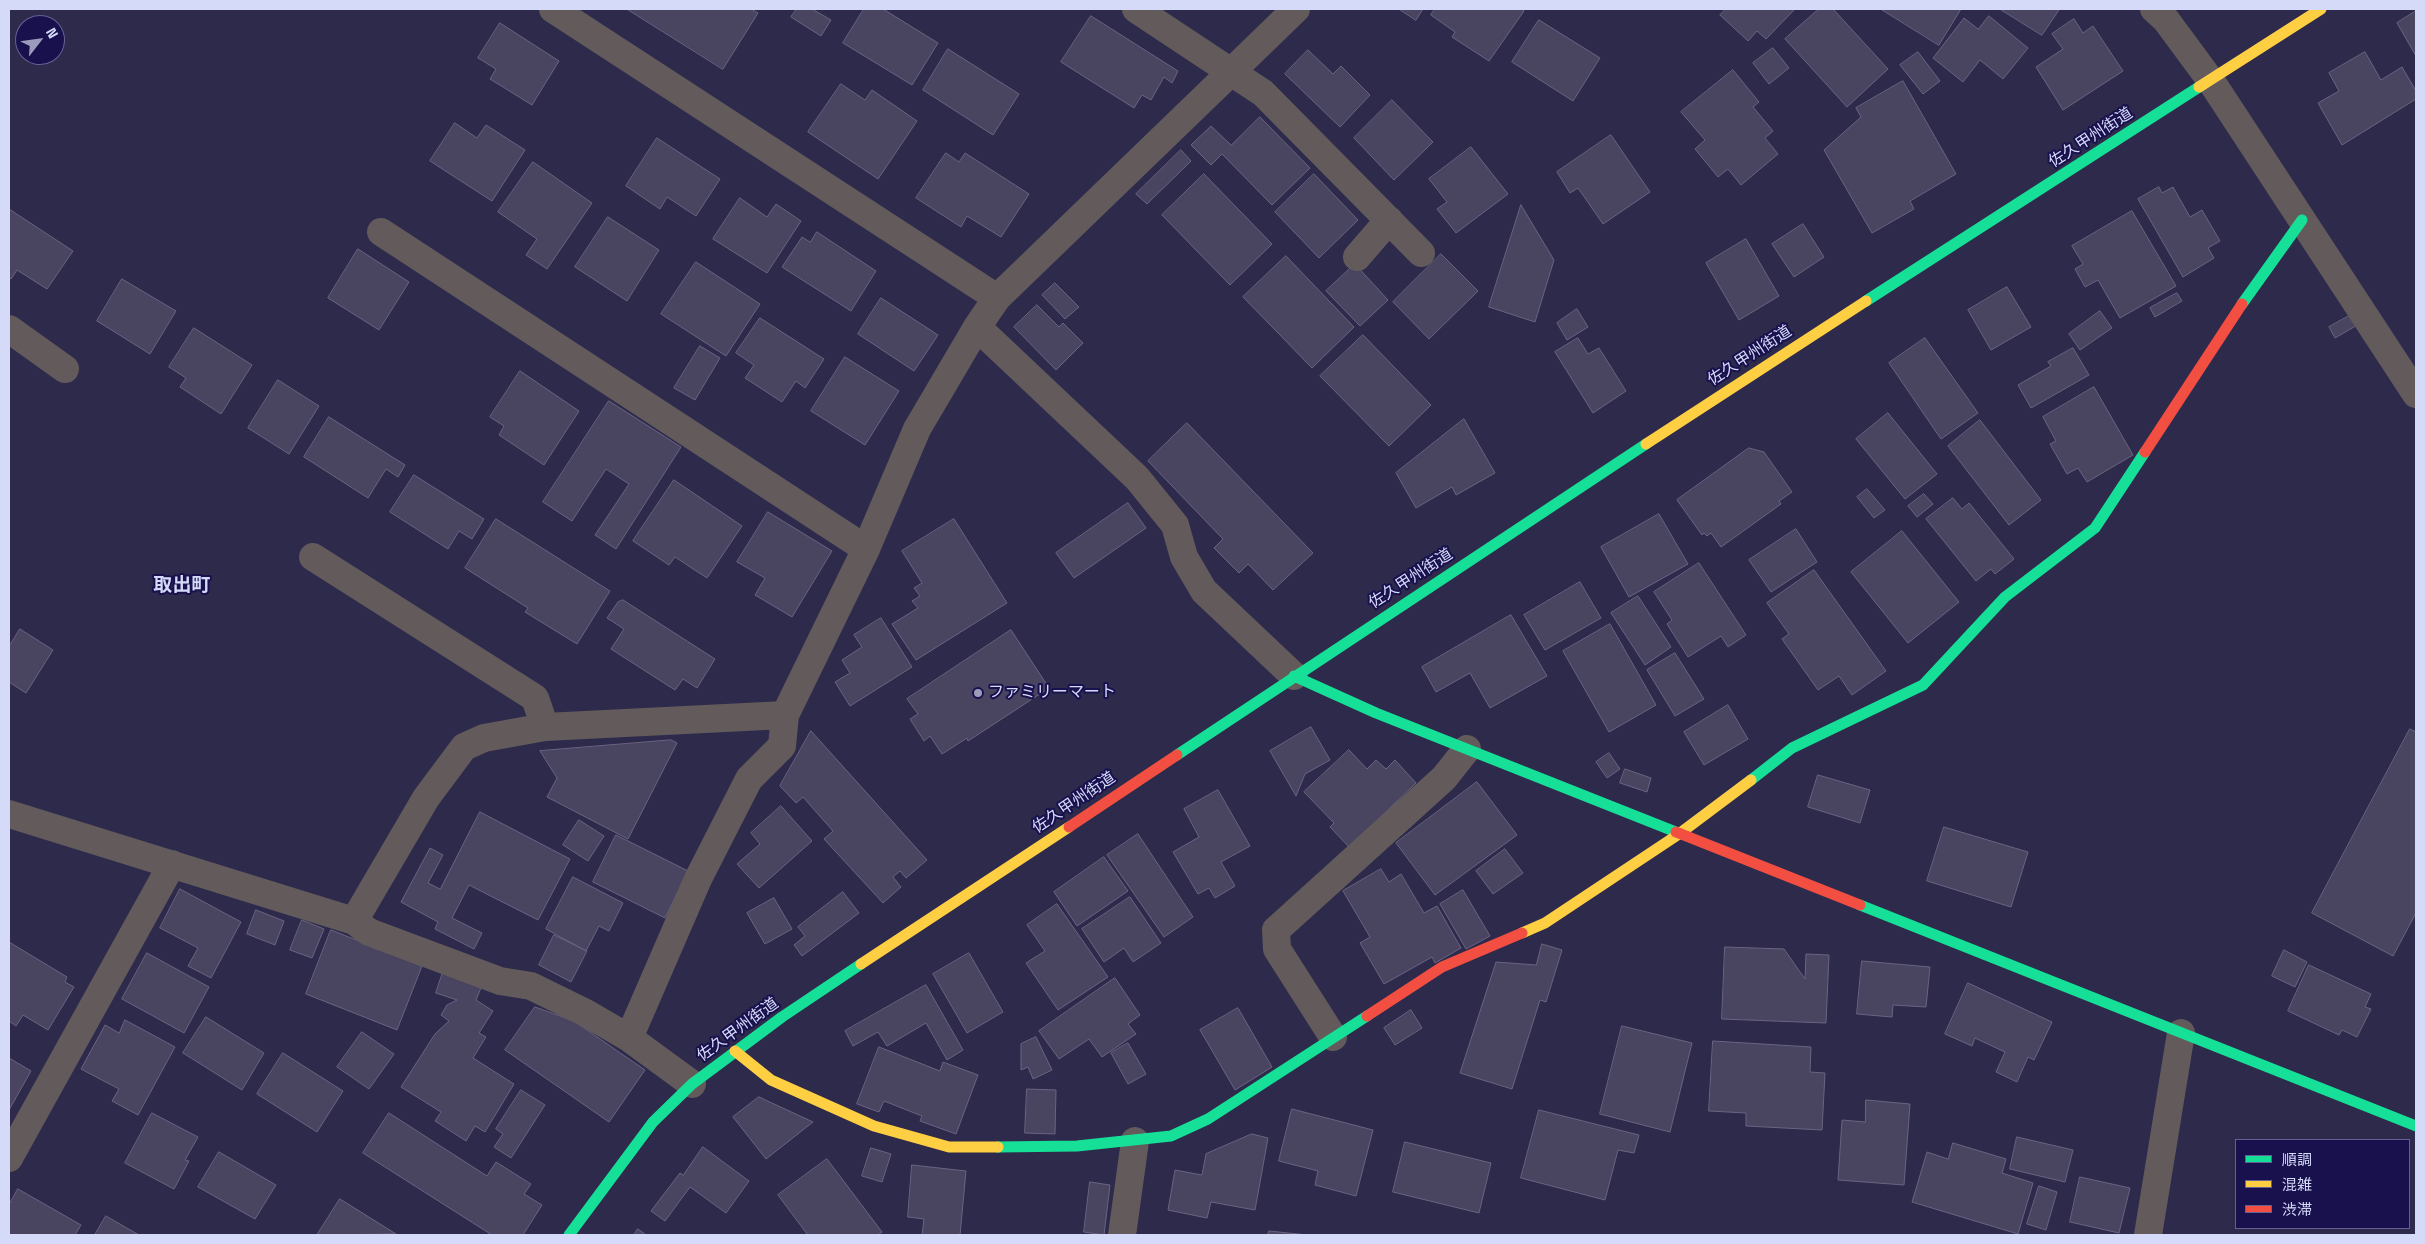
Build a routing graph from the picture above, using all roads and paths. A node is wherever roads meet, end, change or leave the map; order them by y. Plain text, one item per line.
1 (553, 9) edge
2 (1136, 9) edge
3 (1296, 9) edge
4 (2154, 9) edge
5 (2321, 9) edge
6 (1231, 72) junction
7 (2211, 81) junction
8 (1389, 220) junction
9 (2302, 220) junction
10 (381, 232) dead end
11 (1421, 253) dead end
12 (1357, 257) dead end
13 (997, 298) junction
14 (977, 327) junction
15 (9, 329) edge
16 (65, 369) dead end
17 (2416, 394) edge
18 (866, 549) junction
19 (313, 557) dead end
20 (1294, 676) junction
21 (785, 714) junction
22 (544, 727) junction
23 (1467, 749) junction
24 (9, 814) edge
25 (1679, 834) junction
26 (172, 864) junction
27 (354, 921) junction
28 (2181, 1033) junction
29 (1333, 1037) junction
30 (629, 1038) junction
31 (735, 1051) junction
32 (692, 1084) junction
33 (2416, 1126) edge
34 (1136, 1141) junction
35 (9, 1158) edge
36 (569, 1235) edge
37 (1122, 1235) edge
38 (2148, 1235) edge

1 - 13 street
2 - 6 street
3 - 6 street
4 - 7 street
5 - 7 street, 佐久甲州街道
6 - 8 street
6 - 13 street
7 - 9 street
7 - 20 street, 佐久甲州街道
8 - 11 street
8 - 12 street
9 - 17 street
9 - 25 street
10 - 18 street
13 - 14 street
14 - 18 street
14 - 20 street
15 - 16 street
18 - 21 street
19 - 22 street
20 - 23 street
20 - 31 street, 佐久甲州街道
21 - 22 street
21 - 30 street
22 - 27 street
23 - 25 street
23 - 29 street
24 - 26 street
25 - 28 street
25 - 29 street
26 - 27 street
26 - 35 street
27 - 30 street
28 - 33 street
28 - 38 street
29 - 34 street
30 - 32 street
31 - 32 street, 佐久甲州街道
31 - 34 street
32 - 36 street, 佐久甲州街道
34 - 37 street

